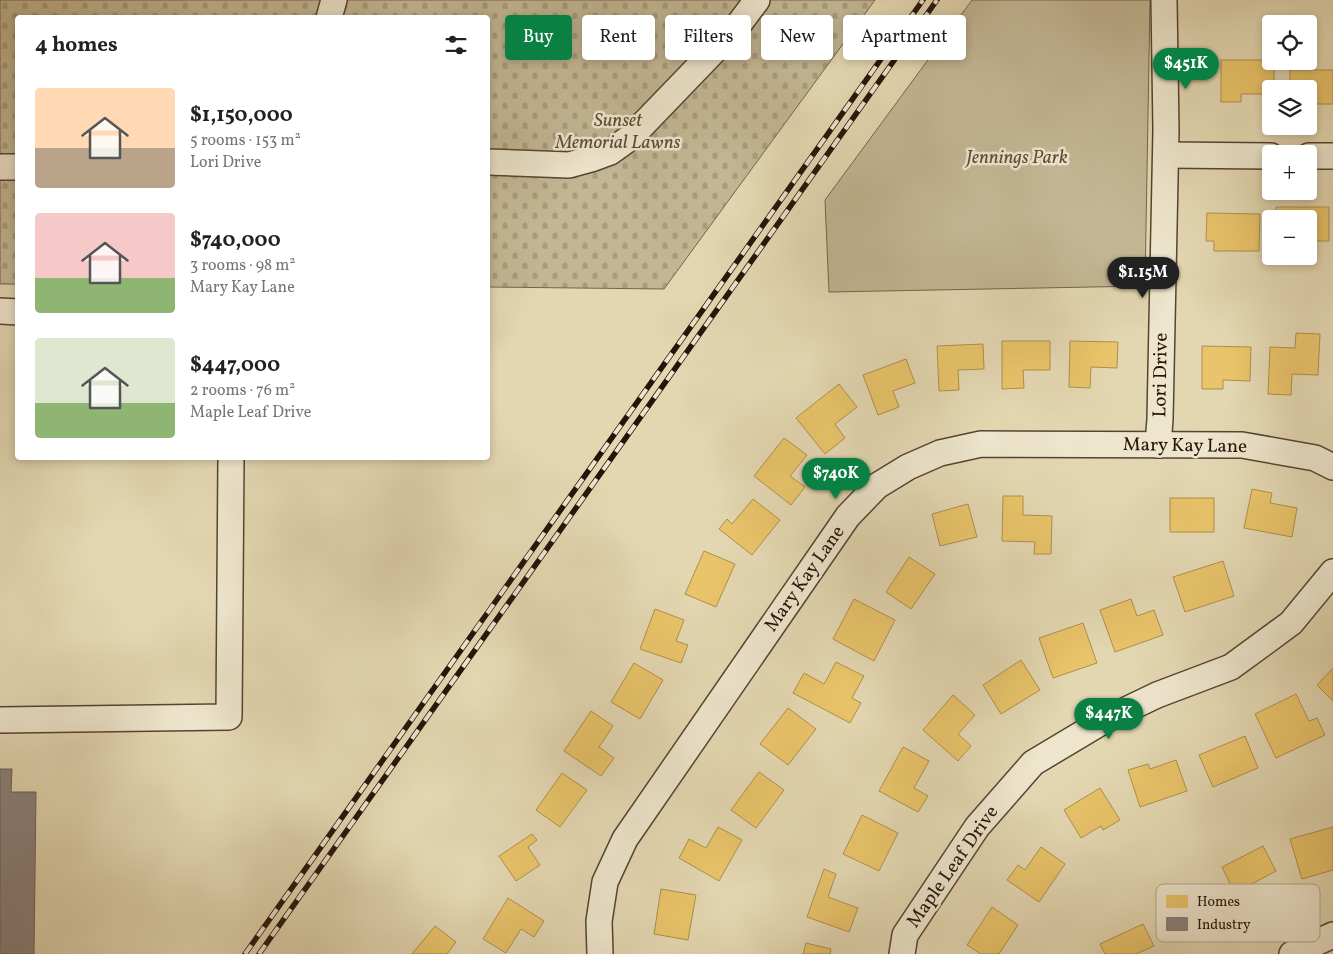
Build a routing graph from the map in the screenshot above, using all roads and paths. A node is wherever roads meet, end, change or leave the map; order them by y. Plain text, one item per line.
1 (334, 0) edge
2 (757, 0) edge
3 (1164, 0) edge
4 (330, 15) edge
5 (1166, 155) junction
6 (1262, 156) edge
7 (1317, 156) edge
8 (1333, 156) edge
9 (490, 162) edge
10 (0, 167) edge
11 (15, 167) edge
12 (0, 311) edge
13 (15, 312) edge
14 (1158, 445) junction
15 (231, 460) edge
16 (1333, 467) edge
17 (1333, 572) edge
18 (0, 720) edge
19 (1333, 935) edge
20 (1320, 941) edge
21 (1318, 942) edge
22 (600, 954) edge
23 (902, 954) edge
24 (1292, 954) edge

1 - 4 street
2 - 9 street
3 - 5 street, Lori Drive
5 - 6 street
5 - 14 street, Lori Drive
7 - 8 street
10 - 11 street
12 - 13 street
14 - 16 street, Mary Kay Lane
14 - 22 street, Mary Kay Lane
15 - 18 street
17 - 23 street, Maple Leaf Drive
19 - 20 street
21 - 24 street

